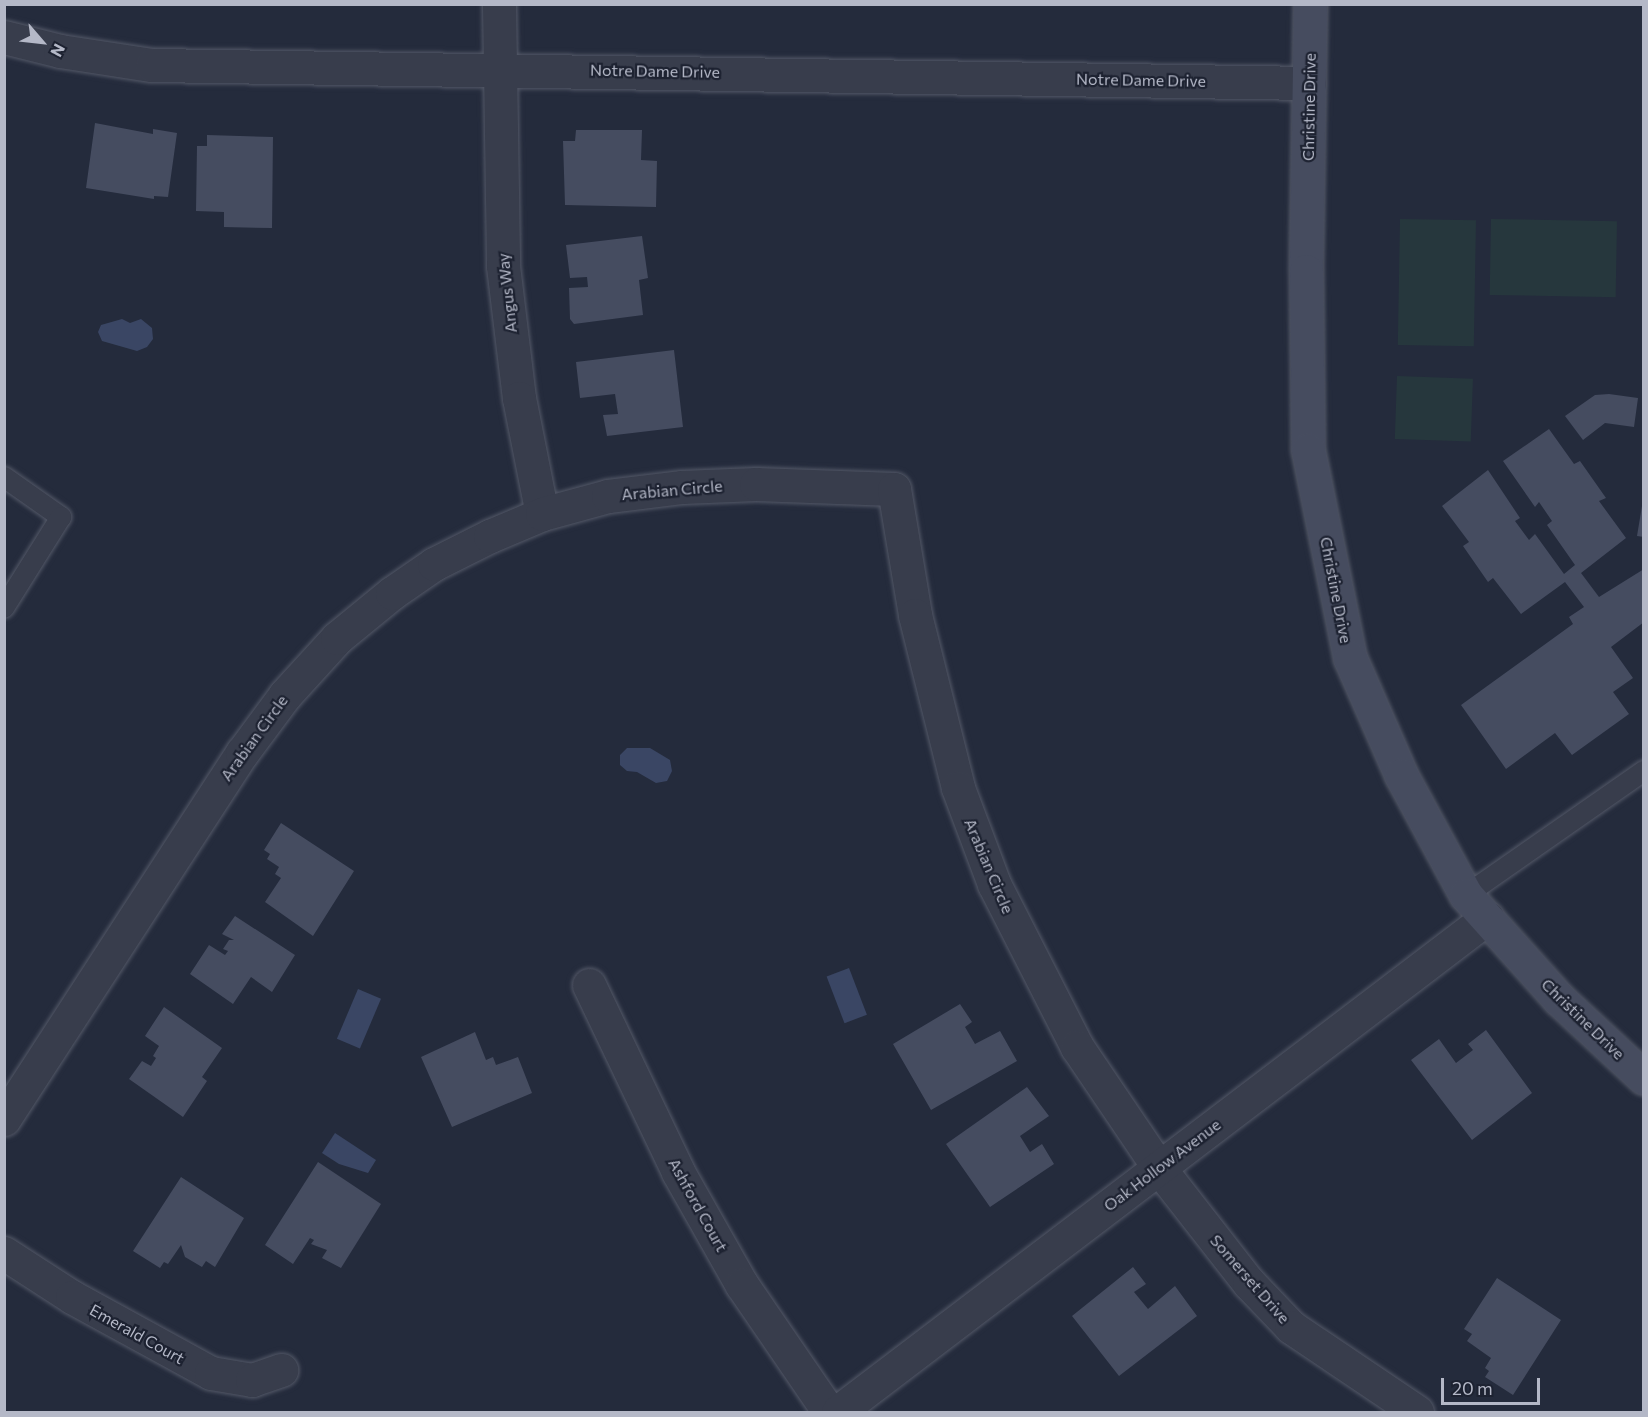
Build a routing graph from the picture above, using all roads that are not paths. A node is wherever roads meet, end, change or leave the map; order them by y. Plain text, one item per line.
1 (499, 4) edge
2 (1310, 4) edge
3 (4, 37) edge
4 (500, 68) junction
5 (1309, 83) junction
6 (4, 477) edge
7 (542, 514) junction
8 (4, 608) edge
9 (1644, 771) edge
10 (1476, 906) junction
11 (589, 985) dead end
12 (1644, 1078) edge
13 (4, 1119) edge
14 (1159, 1168) junction
15 (4, 1253) edge
16 (281, 1370) dead end
17 (829, 1413) edge
18 (838, 1413) edge
19 (1417, 1413) edge

1 - 4 street, Angus Way
2 - 5 street, Christine Drive
3 - 4 street, Notre Dame Drive
4 - 5 street, Notre Dame Drive
4 - 7 street, Angus Way
5 - 10 street, Christine Drive
6 - 8 lane
7 - 13 street, Arabian Circle
7 - 14 street, Arabian Circle
9 - 10 lane
10 - 12 street, Christine Drive
10 - 14 street, Oak Hollow Avenue
11 - 17 street, Ashford Court
14 - 18 street, Oak Hollow Avenue
14 - 19 street, Somerset Drive
15 - 16 street, Emerald Court

